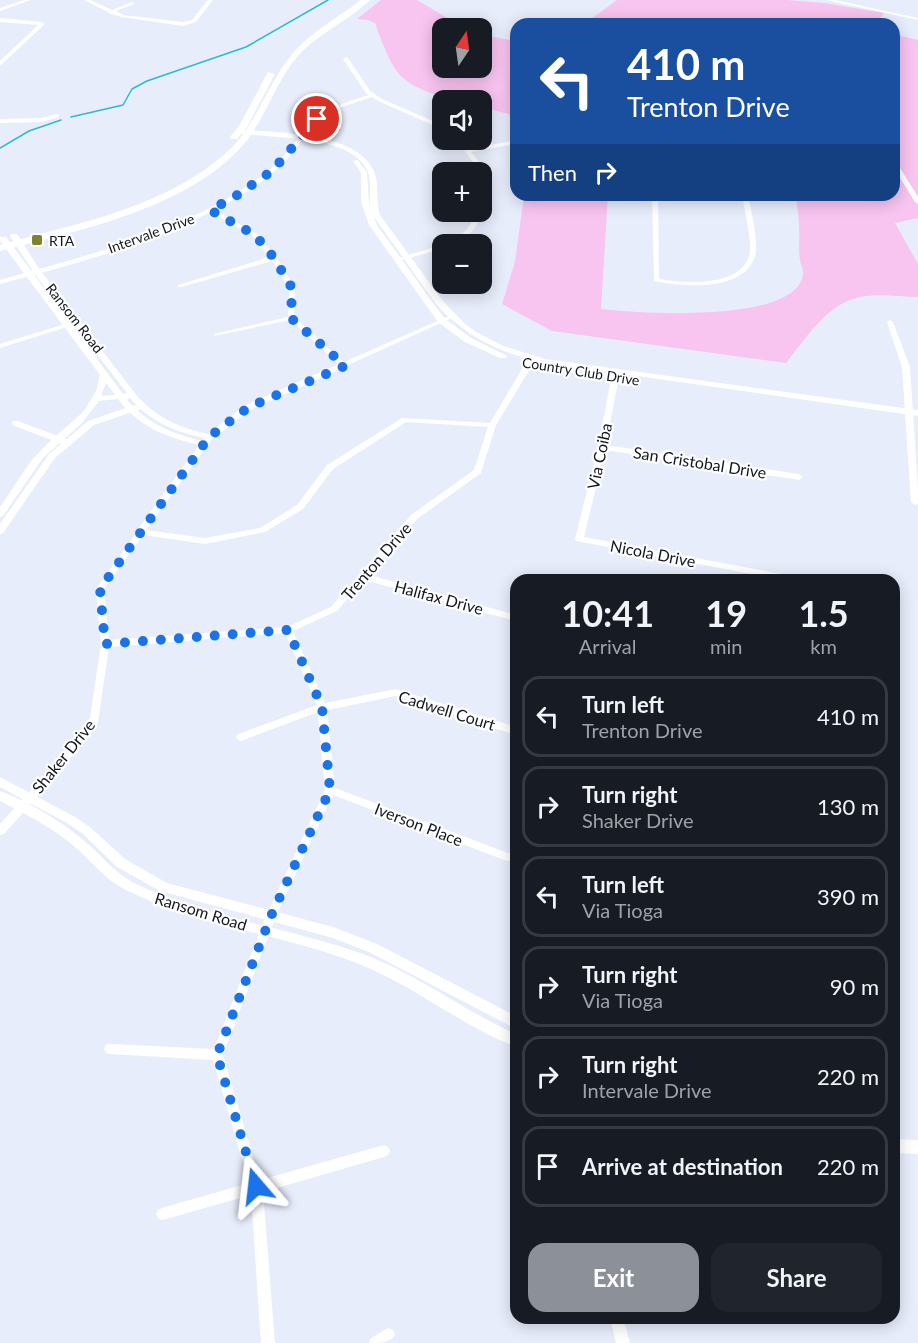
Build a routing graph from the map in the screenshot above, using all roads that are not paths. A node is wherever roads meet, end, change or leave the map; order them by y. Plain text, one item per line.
1 (29, 0) edge
2 (86, 0) edge
3 (212, 0) edge
4 (355, 0) edge
5 (366, 0) edge
6 (828, 0) edge
7 (132, 3) dead end
8 (0, 10) edge
9 (110, 12) junction
10 (918, 19) edge
11 (0, 20) edge
12 (346, 59) dead end
13 (0, 64) edge
14 (374, 96) junction
15 (57, 116) dead end
16 (0, 121) edge
17 (432, 123) edge
18 (239, 132) junction
19 (250, 133) junction
20 (300, 140) junction
21 (510, 143) edge
22 (469, 151) joint
23 (476, 162) edge
24 (900, 173) edge
25 (655, 201) edge
26 (747, 201) edge
27 (918, 202) edge
28 (210, 210) junction
29 (476, 222) edge
30 (464, 234) edge
31 (7, 242) edge
32 (432, 250) edge
33 (408, 256) junction
34 (274, 258) junction
35 (398, 259) junction
36 (33, 272) junction
37 (0, 282) edge
38 (180, 286) dead end
39 (451, 317) junction
40 (291, 318) junction
41 (441, 320) junction
42 (78, 322) junction
43 (891, 322) dead end
44 (68, 324) junction
45 (216, 335) dead end
46 (0, 346) edge
47 (531, 362) junction
48 (345, 366) junction
49 (105, 374) junction
50 (615, 374) junction
51 (121, 396) junction
52 (97, 399) junction
53 (137, 400) junction
54 (129, 407) junction
55 (913, 415) edge
56 (15, 423) dead end
57 (492, 425) junction
58 (63, 441) junction
59 (207, 441) junction
60 (602, 447) junction
61 (799, 477) dead end
62 (915, 502) dead end
63 (1, 511) edge
64 (13, 512) junction
65 (0, 531) edge
66 (139, 532) junction
67 (579, 539) joint
68 (765, 574) edge
69 (362, 576) junction
70 (510, 616) edge
71 (288, 630) junction
72 (105, 644) junction
73 (322, 707) junction
74 (510, 728) edge
75 (241, 737) dead end
76 (0, 782) edge
77 (330, 790) junction
78 (0, 796) edge
79 (25, 802) junction
80 (0, 831) edge
81 (507, 857) dead end
82 (271, 916) junction
83 (265, 931) junction
84 (510, 1020) edge
85 (510, 1038) edge
86 (110, 1049) dead end
87 (217, 1055) junction
88 (900, 1146) edge
89 (918, 1147) edge
90 (384, 1150) dead end
91 (256, 1186) junction
92 (162, 1214) dead end
93 (618, 1324) edge
94 (388, 1335) dead end
95 (268, 1343) edge
96 (376, 1343) edge
97 (623, 1343) edge

1 - 8 street
2 - 9 street
3 - 9 street
4 - 18 main road
5 - 19 main road
6 - 10 street
7 - 9 street
11 - 13 street
12 - 14 street
14 - 17 street
14 - 20 street, Intervale Drive
15 - 16 street
18 - 19 street, Country Club Drive
18 - 31 main road
19 - 20 street, Country Club Drive
19 - 31 main road
20 - 28 street, Intervale Drive
20 - 33 street, Country Club Drive
20 - 35 street, Country Club Drive
21 - 22 street
22 - 23 street
24 - 27 street
25 - 26 street
28 - 34 street
28 - 36 street, Intervale Drive
29 - 30 street
31 - 36 street, Ransom Road
32 - 33 street
33 - 35 street
33 - 39 street, Country Club Drive
34 - 38 street
34 - 40 street
35 - 41 street, Country Club Drive
36 - 37 street, Intervale Drive
36 - 42 street, Ransom Road
36 - 44 street, Ransom Road
39 - 41 street, Shaker Drive
39 - 47 street, Country Club Drive
40 - 45 street
40 - 48 street
41 - 47 street, Country Club Drive
41 - 48 street, Shaker Drive
42 - 44 street
42 - 53 street, Ransom Road
43 - 55 street
44 - 46 street
44 - 49 street, Ransom Road
47 - 50 street, Country Club Drive
47 - 57 street, Trenton Drive
48 - 59 street, Shaker Drive
49 - 51 street, Ransom Road
49 - 52 street, Ransom Road
50 - 55 street, Country Club Drive
50 - 60 street, Via Coiba
51 - 52 street
51 - 53 street
51 - 54 street, Ransom Road
52 - 58 street, Ransom Road
53 - 54 street, Ransom Road
53 - 59 street
54 - 58 street, Ransom Road
54 - 59 street
55 - 62 street
56 - 58 street
57 - 66 street
57 - 69 street, Trenton Drive
58 - 63 street, Ransom Road
58 - 64 street, Ransom Road
59 - 66 street, Shaker Drive
60 - 61 street, San Cristobal Drive
60 - 67 street, Via Coiba
63 - 64 street
64 - 65 street, Ransom Road
66 - 72 street, Shaker Drive
67 - 68 street, Nicola Drive
69 - 70 street, Halifax Drive
69 - 71 street, Trenton Drive
71 - 72 street, Trenton Drive
71 - 73 street
72 - 79 street, Shaker Drive
73 - 74 street, Cadwell Court
73 - 75 street, Cadwell Court
73 - 77 street
76 - 79 street, Ransom Road
77 - 81 street, Iverson Place
77 - 82 street
78 - 79 street, Ransom Road
79 - 80 street, Shaker Drive
79 - 82 street, Ransom Road
79 - 83 street, Ransom Road
82 - 83 street
82 - 84 street, Ransom Road
83 - 85 street, Ransom Road
83 - 87 street
86 - 87 street
87 - 91 street
88 - 89 street
90 - 91 street
91 - 92 street
91 - 95 street
93 - 97 street
94 - 96 street

